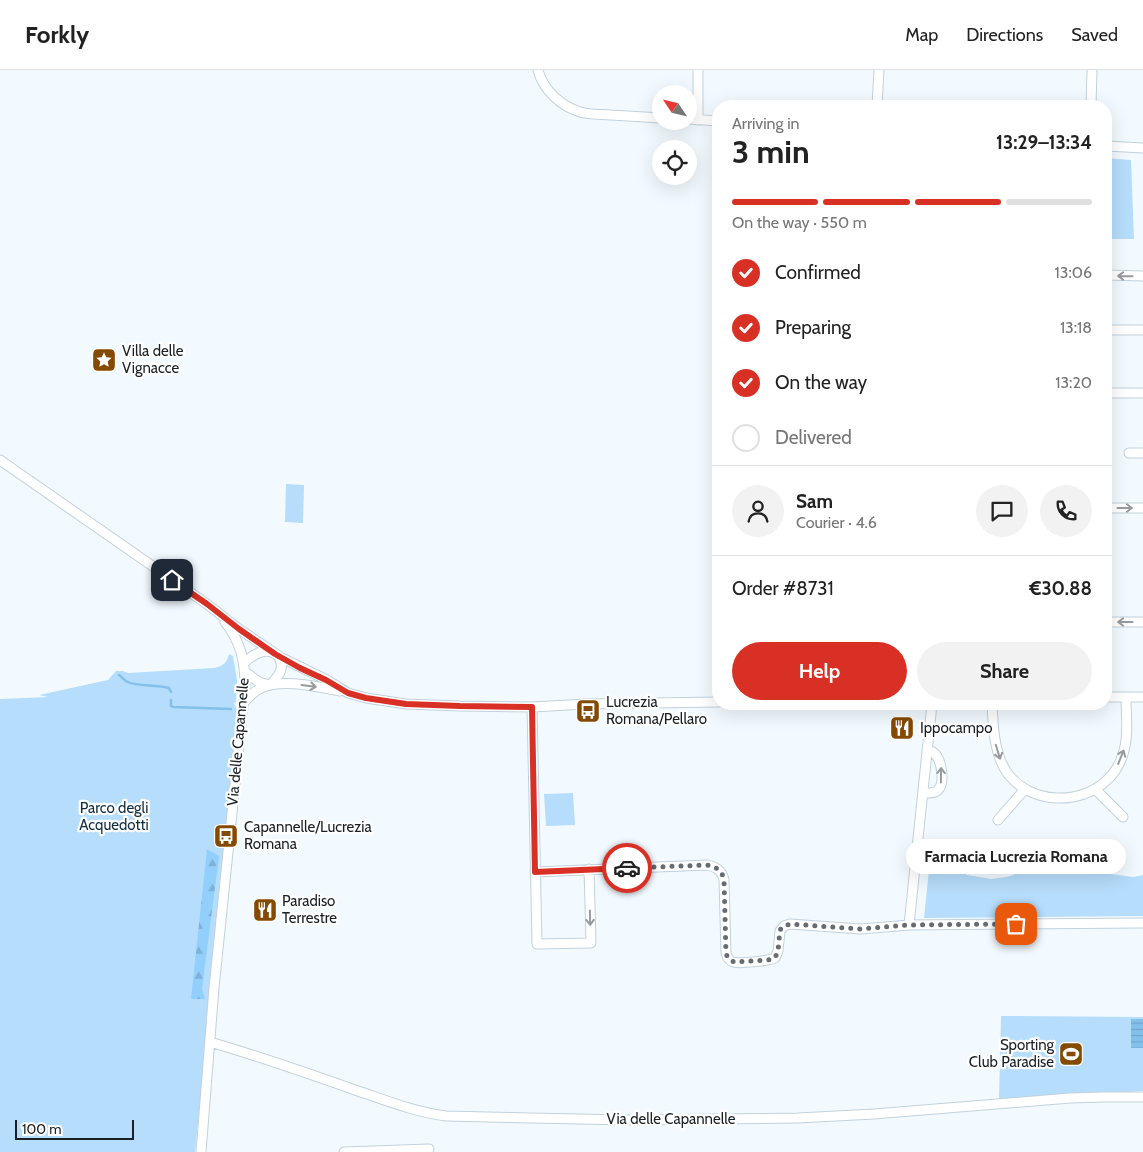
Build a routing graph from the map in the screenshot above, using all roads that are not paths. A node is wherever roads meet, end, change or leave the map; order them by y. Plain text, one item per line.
1 (538, 70) edge
2 (698, 70) edge
3 (878, 70) edge
4 (1092, 70) edge
5 (696, 85) edge
6 (877, 100) edge
7 (1091, 100) edge
8 (652, 117) edge
9 (698, 120) edge
10 (712, 121) edge
11 (1112, 146) edge
12 (1143, 148) edge
13 (1112, 275) edge
14 (1143, 276) edge
15 (1112, 330) edge
16 (1143, 330) edge
17 (1112, 392) edge
18 (1143, 393) edge
19 (1129, 453) dead end
20 (1143, 453) edge
21 (0, 460) edge
22 (1112, 508) edge
23 (1143, 508) edge
24 (207, 604) junction
25 (1112, 622) edge
26 (1143, 622) edge
27 (275, 654) junction
28 (245, 668) junction
29 (270, 685) junction
30 (348, 693) junction
31 (1112, 697) edge
32 (1126, 697) junction
33 (1143, 697) edge
34 (712, 702) edge
35 (243, 703) junction
36 (532, 707) junction
37 (931, 710) edge
38 (992, 710) edge
39 (927, 750) junction
40 (1025, 789) junction
41 (1095, 789) junction
42 (923, 794) junction
43 (1122, 817) dead end
44 (998, 820) dead end
45 (589, 869) junction
46 (535, 872) junction
47 (1143, 922) edge
48 (909, 925) junction
49 (210, 1042) junction
50 (1143, 1097) edge
51 (429, 1148) dead end
52 (201, 1152) edge
53 (344, 1152) edge

1 - 8 street
2 - 5 street
3 - 6 street
4 - 7 street
9 - 10 street
11 - 12 street
14 -> 13 street
15 - 16 street
17 - 18 street
19 - 20 street
21 - 24 street, Via delle Capannelle
22 -> 23 street
24 - 27 street, Via delle Capannelle
24 - 28 street, Via delle Capannelle
26 -> 25 street
27 - 28 street
27 - 29 street
27 - 30 street, Via delle Capannelle
28 - 29 street
28 - 35 street, Via delle Capannelle
29 -> 30 street
29 - 35 street
30 - 36 street
31 - 32 street
32 - 33 street
41 -> 32 street
34 - 36 street
35 - 49 street, Via delle Capannelle
36 - 46 street
37 - 39 street
38 -> 40 street
39 - 42 street
42 -> 39 street
40 - 41 street
40 - 44 street
41 - 43 street
42 - 48 street
45 - 46 street
45 -> 46 street
45 - 48 street
47 - 48 street
49 - 50 street, Via delle Capannelle
49 - 52 street, Via delle Capannelle
51 - 53 street

